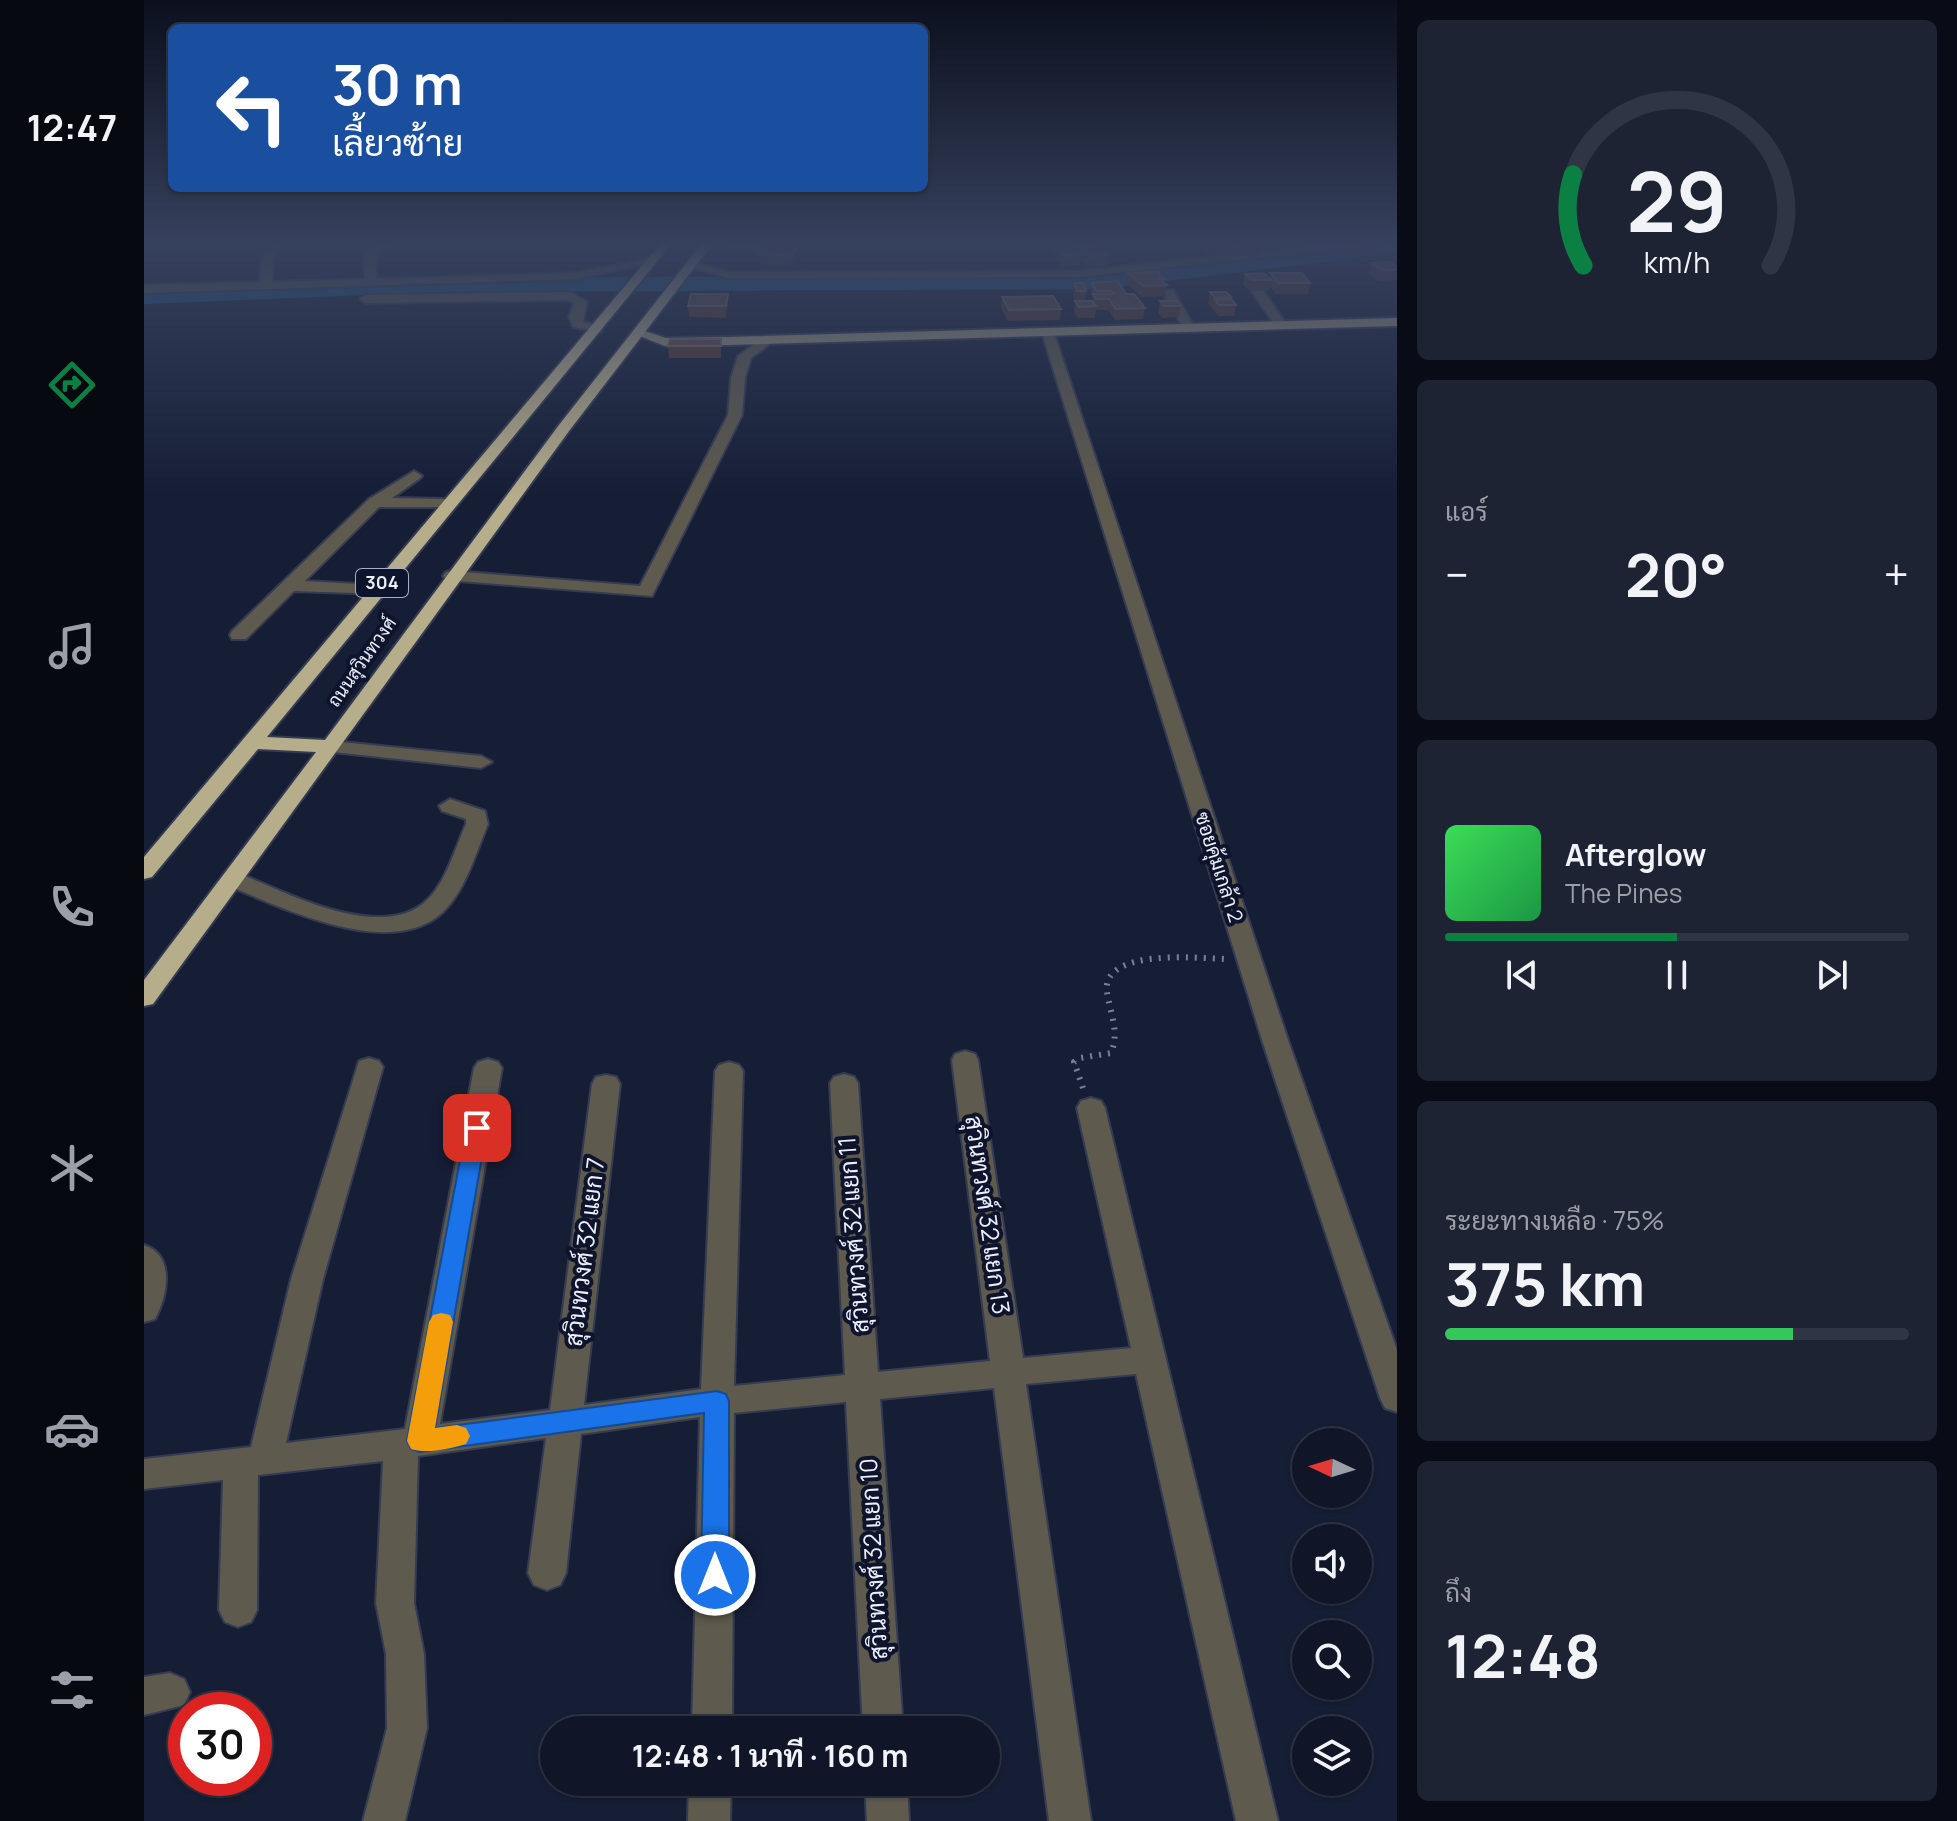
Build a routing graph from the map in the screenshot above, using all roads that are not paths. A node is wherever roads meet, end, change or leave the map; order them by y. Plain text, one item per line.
1 (589, 327) edge
2 (642, 327) edge
3 (1220, 327) edge
4 (1189, 328) joint
5 (597, 329) joint
6 (638, 333) junction
7 (1048, 333) junction
8 (769, 340) junction
9 (665, 342) junction
10 (620, 355) junction
11 (414, 476) dead end
12 (375, 502) junction
13 (447, 504) junction
14 (452, 576) junction
15 (288, 585) junction
16 (376, 590) junction
17 (239, 635) dead end
18 (252, 742) junction
19 (331, 747) junction
20 (481, 762) dead end
21 (450, 806) dead end
22 (144, 872) edge
23 (235, 880) junction
24 (144, 998) edge
25 (965, 1060) dead end
26 (369, 1067) dead end
27 (488, 1068) dead end
28 (729, 1071) dead end
29 (844, 1083) dead end
30 (606, 1084) dead end
31 (1091, 1108) road end
32 (144, 1257) edge
33 (144, 1310) edge
34 (1151, 1359) junction
35 (1008, 1370) junction
36 (864, 1388) junction
37 (1397, 1398) edge
38 (717, 1401) junction
39 (565, 1421) junction
40 (410, 1443) junction
41 (253, 1460) junction
42 (144, 1474) edge
43 (547, 1573) dead end
44 (238, 1610) dead end
45 (712, 1716) edge
46 (882, 1716) edge
47 (710, 1796) edge
48 (887, 1796) edge
49 (384, 1821) edge
50 (709, 1821) edge
51 (888, 1821) edge
52 (1070, 1821) edge
53 (1257, 1821) edge

1 - 5 street
2 - 6 highway, ถนนสุวินทวงศ์ / 304
3 - 4 main road
4 - 7 main road
5 - 13 highway, ถนนสุวินทวงศ์ / 304
6 - 9 main road
6 - 10 highway, ถนนสุวินทวงศ์ / 304
7 - 8 main road
7 - 37 street, ซอยคุ้มเกล้า 2
8 - 9 main road
8 - 14 street
9 - 10 main road
10 - 14 highway, ถนนสุวินทวงศ์ / 304
11 - 12 street
12 - 13 street
12 - 15 street
13 - 16 highway, ถนนสุวินทวงศ์ / 304
14 - 19 highway, ถนนสุวินทวงศ์ / 304
15 - 16 street
15 - 17 street
16 - 18 highway, ถนนสุวินทวงศ์ / 304
18 - 19 highway
18 - 22 highway, ถนนสุวินทวงศ์ / 304
19 - 20 street
19 - 23 highway, ถนนสุวินทวงศ์ / 304
21 - 23 street
23 - 24 highway, ถนนสุวินทวงศ์ / 304
25 - 35 street, สุวินทวงศ์ 32 แยก 13
26 - 41 street
27 - 40 street
28 - 38 street
29 - 36 street, สุวินทวงศ์ 32 แยก 11
30 - 39 street, สุวินทวงศ์ 32 แยก 7
31 - 34 street
32 - 33 street
34 - 35 street
34 - 53 street
35 - 36 street
35 - 52 street, สุวินทวงศ์ 32 แยก 13
36 - 38 street
36 - 46 street, สุวินทวงศ์ 32 แยก 10
38 - 39 street
38 - 45 street
39 - 40 street
39 - 43 street, สุวินทวงศ์ 32 แยก 7
40 - 41 street
40 - 49 street
41 - 42 street
41 - 44 street
47 - 50 street
48 - 51 street

